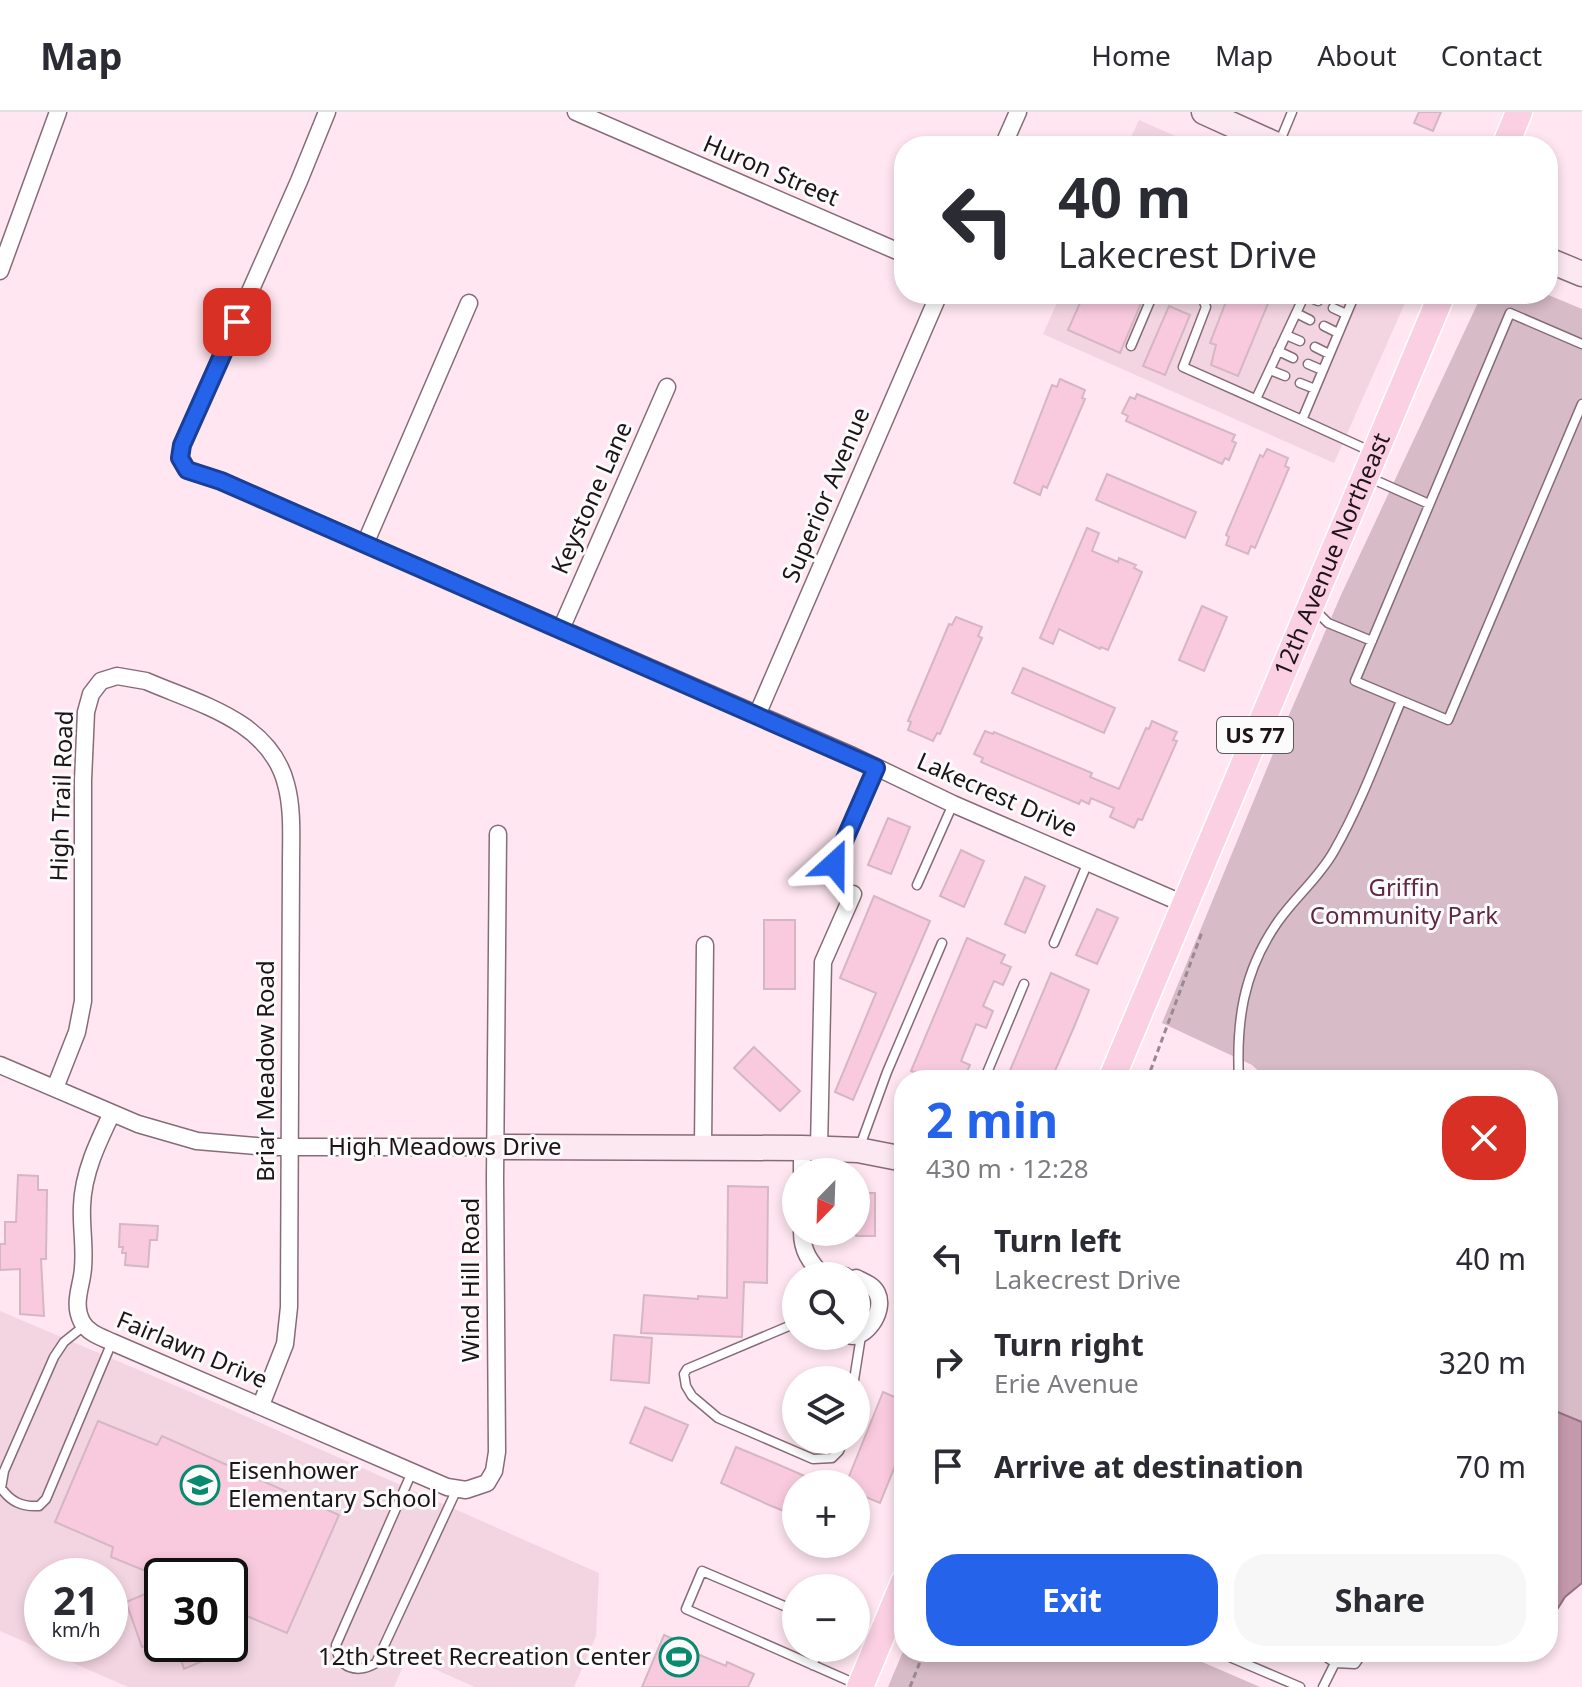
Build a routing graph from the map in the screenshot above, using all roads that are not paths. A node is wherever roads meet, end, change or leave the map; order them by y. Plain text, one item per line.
1 (58, 112) edge
2 (327, 112) edge
3 (576, 112) edge
4 (1018, 112) edge
5 (1204, 112) edge
6 (1292, 112) edge
7 (1519, 112) edge
8 (1007, 136) edge
9 (1235, 136) edge
10 (1283, 136) edge
11 (1509, 136) edge
12 (894, 250) edge
13 (1558, 264) edge
14 (0, 271) edge
15 (1582, 274) edge
16 (469, 303) dead end
17 (935, 304) edge
18 (1149, 304) edge
19 (1205, 304) edge
20 (1300, 304) edge
21 (1349, 304) edge
22 (1438, 304) edge
23 (1333, 308) dead end
24 (1296, 313) junction
25 (1346, 314) junction
26 (1310, 320) dead end
27 (1324, 326) dead end
28 (1338, 333) junction
29 (1286, 335) junction
30 (1300, 341) dead end
31 (1582, 344) edge
32 (1131, 346) dead end
33 (1315, 347) dead end
34 (1278, 351) junction
35 (1329, 354) junction
36 (1293, 358) dead end
37 (1308, 364) dead end
38 (1270, 370) junction
39 (1322, 370) junction
40 (1285, 376) dead end
41 (1300, 383) dead end
42 (667, 387) dead end
43 (1315, 389) junction
44 (1256, 399) junction
45 (1582, 404) edge
46 (1302, 420) junction
47 (1370, 464) junction
48 (1429, 504) junction
49 (365, 544) junction
50 (1311, 605) junction
51 (561, 629) junction
52 (1372, 641) junction
53 (1401, 701) junction
54 (757, 715) junction
55 (262, 740) joint
56 (876, 768) junction
57 (953, 804) junction
58 (498, 834) dead end
59 (1088, 861) junction
60 (834, 864) dead end
61 (917, 885) dead end
62 (853, 894) dead end
63 (1184, 904) junction
64 (942, 943) dead end
65 (1054, 943) dead end
66 (705, 945) dead end
67 (1024, 984) dead end
68 (0, 1065) edge
69 (988, 1070) edge
70 (1115, 1070) edge
71 (1239, 1070) edge
72 (55, 1088) junction
73 (112, 1113) junction
74 (289, 1147) junction
75 (496, 1147) junction
76 (703, 1147) junction
77 (858, 1150) junction
78 (808, 1156) edge
79 (894, 1157) edge
80 (870, 1285) edge
81 (84, 1326) junction
82 (870, 1326) edge
83 (782, 1329) edge
84 (112, 1342) junction
85 (261, 1405) junction
86 (782, 1446) edge
87 (801, 1454) edge
88 (836, 1454) edge
89 (413, 1471) junction
90 (457, 1489) junction
91 (782, 1605) edge
92 (894, 1606) edge
93 (782, 1652) edge
94 (805, 1662) edge
95 (813, 1662) edge
96 (1241, 1662) edge
97 (1356, 1662) edge
98 (1335, 1663) joint
99 (812, 1665) junction
100 (860, 1686) edge
101 (1300, 1687) edge
102 (1323, 1687) edge

1 - 14 street
2 - 49 street, Lakecrest Drive
3 - 12 street, Huron Street
4 - 8 street
5 - 9 street
6 - 10 lane
7 - 11 main road
13 - 15 street
16 - 49 street
17 - 54 street, Superior Avenue
18 - 32 lane
19 - 44 lane
20 - 24 lane
21 - 25 lane
22 - 47 main road, 12th Avenue Northeast / US 77
23 - 25 lane
24 - 26 lane
24 - 29 lane
25 - 28 lane
27 - 28 lane
28 - 35 lane
29 - 30 lane
29 - 34 lane
31 - 48 lane
33 - 35 lane
34 - 36 lane
34 - 38 lane
35 - 39 lane
37 - 39 lane
38 - 40 lane
38 - 44 lane
39 - 43 lane
41 - 43 lane
42 - 51 street, Keystone Lane
43 - 46 lane
44 - 46 lane
45 - 53 lane
46 - 47 lane
47 - 48 lane
47 - 50 main road, 12th Avenue Northeast / US 77
48 - 52 lane
49 - 51 street, Lakecrest Drive
50 - 52 lane
50 - 63 main road, 12th Avenue Northeast / US 77
51 - 54 street, Lakecrest Drive
52 - 53 lane
53 - 71 lane
54 - 56 street, Lakecrest Drive
55 - 72 street, High Trail Road
55 - 74 street, Briar Meadow Road
56 - 57 street, Lakecrest Drive
56 - 60 street
57 - 59 street, Lakecrest Drive
57 - 61 lane
58 - 75 street, Wind Hill Road
59 - 63 street, Lakecrest Drive
59 - 65 lane
62 - 78 street
63 - 70 main road, 12th Avenue Northeast / US 77
64 - 77 lane
66 - 76 street
67 - 69 lane
68 - 72 street, High Meadows Drive
72 - 73 street, High Meadows Drive
73 - 74 street, High Meadows Drive
73 - 81 street, Fairlawn Drive
74 - 75 street, High Meadows Drive
74 - 85 street, Briar Meadow Road
75 - 76 street, High Meadows Drive
75 - 90 street, Wind Hill Road
76 - 78 street, High Meadows Drive
77 - 78 street, High Meadows Drive
77 - 79 street, High Meadows Drive
80 - 82 street
81 - 84 street, Fairlawn Drive
81 - 84 lane
83 - 86 lane
84 - 85 street, Fairlawn Drive
85 - 89 street, Fairlawn Drive
87 - 88 lane
89 - 90 street, Fairlawn Drive
89 - 90 lane
91 - 93 lane
92 - 100 main road
94 - 99 lane
95 - 99 lane
96 - 101 lane
97 - 98 lane
98 - 102 lane
99 - 100 lane

